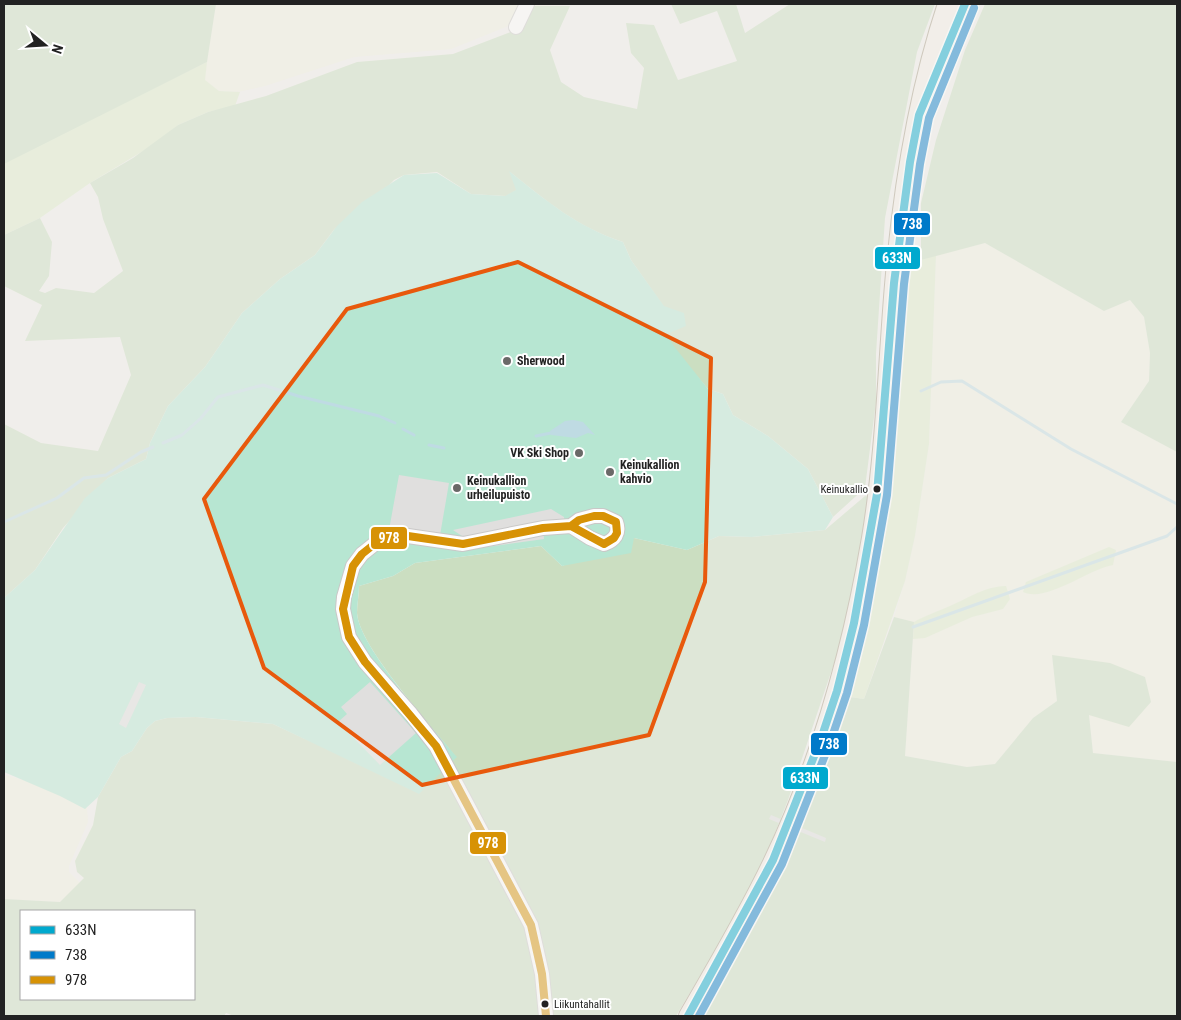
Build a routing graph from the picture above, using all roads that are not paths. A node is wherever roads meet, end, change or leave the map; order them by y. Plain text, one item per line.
1 (526, 4) edge
2 (947, 4) edge
3 (965, 4) edge
4 (516, 27) dead end
5 (919, 115) junction
6 (571, 526) dead end
7 (546, 1016) edge
8 (688, 1016) edge

1 - 4 street
2 - 5 main road
3 - 5 main road
5 - 8 main road
6 - 7 street

